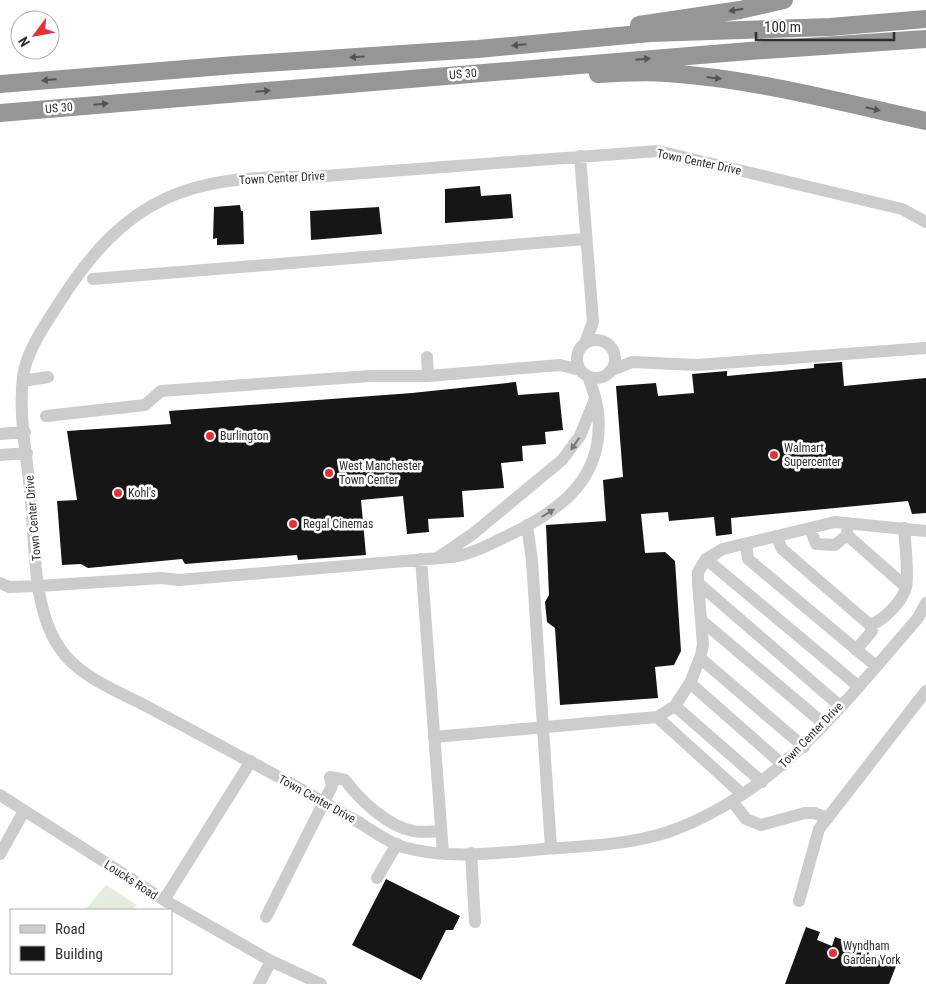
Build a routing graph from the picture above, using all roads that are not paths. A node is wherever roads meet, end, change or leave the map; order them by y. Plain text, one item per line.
1 (784, 0) edge
2 (926, 19) edge
3 (926, 39) edge
4 (568, 40) junction
5 (420, 78) junction
6 (0, 84) edge
7 (0, 113) edge
8 (926, 121) edge
9 (580, 156) junction
10 (926, 222) edge
11 (586, 239) junction
12 (93, 279) dead end
13 (593, 322) junction
14 (582, 348) junction
15 (610, 348) junction
16 (926, 348) edge
17 (427, 357) dead end
18 (632, 362) junction
19 (560, 365) junction
20 (584, 373) junction
21 (607, 373) junction
22 (428, 376) junction
23 (48, 377) dead end
24 (23, 381) junction
25 (595, 396) junction
26 (46, 416) dead end
27 (585, 426) junction
28 (25, 432) junction
29 (598, 432) junction
30 (0, 434) edge
31 (28, 453) junction
32 (0, 455) edge
33 (528, 525) junction
34 (483, 526) junction
35 (810, 528) junction
36 (904, 528) junction
37 (848, 529) junction
38 (926, 531) edge
39 (776, 536) junction
40 (494, 542) junction
41 (746, 544) junction
42 (439, 557) junction
43 (421, 559) junction
44 (706, 559) junction
45 (0, 583) edge
46 (698, 583) junction
47 (40, 586) junction
48 (906, 587) junction
49 (926, 603) edge
50 (701, 620) junction
51 (922, 621) edge
52 (870, 625) junction
53 (856, 650) junction
54 (700, 658) junction
55 (876, 666) junction
56 (690, 684) junction
57 (858, 686) junction
58 (926, 691) edge
59 (675, 706) junction
60 (840, 706) junction
61 (657, 717) junction
62 (824, 724) junction
63 (543, 726) junction
64 (434, 737) junction
65 (804, 746) junction
66 (250, 761) junction
67 (783, 764) junction
68 (762, 782) junction
69 (0, 795) edge
70 (737, 798) junction
71 (322, 802) junction
72 (24, 811) junction
73 (828, 818) junction
74 (441, 831) junction
75 (397, 844) junction
76 (551, 848) junction
77 (443, 853) junction
78 (0, 854) edge
79 (471, 854) junction
80 (378, 878) dead end
81 (164, 900) junction
82 (799, 901) dead end
83 (266, 917) dead end
84 (475, 922) dead end
85 (271, 960) junction
86 (258, 984) edge
87 (321, 984) edge

1 -> 4 highway
2 - 4 highway, US 30 / US 30
5 -> 3 highway, US 30 / US 30
4 -> 6 highway, US 30 / US 30
7 -> 5 highway, US 30 / US 30
5 -> 8 highway
9 - 10 street, Town Center Drive
9 - 11 street
9 - 24 street, Town Center Drive
11 - 12 street
11 - 13 street
13 - 14 street
13 - 15 street
14 - 15 street
14 - 19 street
14 - 20 street
15 - 18 street
15 - 21 street
16 - 18 street
17 - 22 street
18 - 21 street
19 - 20 street
19 - 22 street
20 - 21 street
20 - 25 street
21 - 25 street
22 - 26 street
23 - 24 street
24 - 28 street, Town Center Drive
25 - 27 street
25 - 29 street
27 - 29 street
27 -> 34 street
28 - 30 street
28 - 31 street, Town Center Drive
33 -> 29 street
31 - 32 street
31 - 47 street, Town Center Drive
33 - 40 street
33 - 63 street
34 - 40 street
34 - 42 street
35 - 37 street
35 - 37 street
35 - 39 street
36 - 37 street
36 - 38 street
36 - 48 street
37 - 48 street
39 - 41 street
39 - 52 street
40 - 42 street
41 - 44 street
41 - 53 street
42 - 43 street
43 - 47 street
43 - 64 street
44 - 46 street
44 - 57 street
45 - 47 street
46 - 50 street
46 - 60 street
47 - 66 street, Town Center Drive
48 - 52 street
49 - 51 street, Town Center Drive
50 - 54 street
50 - 62 street
51 - 55 street, Town Center Drive
52 - 53 street
53 - 55 street
54 - 56 street
54 - 65 street
55 - 57 street, Town Center Drive
56 - 59 street
56 - 67 street
57 - 60 street, Town Center Drive
58 - 73 street
59 - 61 street
59 - 68 street
60 - 62 street, Town Center Drive
61 - 63 street
61 - 70 street
62 - 65 street, Town Center Drive
63 - 64 street
63 - 76 street
64 - 74 street
65 - 67 street, Town Center Drive
66 - 71 street, Town Center Drive
66 - 81 street
67 - 68 street, Town Center Drive
68 - 70 street, Town Center Drive
69 - 72 street, Loucks Road
70 - 73 street
70 - 76 street, Town Center Drive
71 - 74 street
71 - 75 street, Town Center Drive
71 - 83 street
72 - 78 street
72 - 81 street, Loucks Road
73 - 82 street
74 - 77 street
75 - 77 street, Town Center Drive
75 - 80 street
76 - 79 street, Town Center Drive
77 - 79 street, Town Center Drive
79 - 84 street
81 - 85 street, Loucks Road
85 - 86 street
85 - 87 street, Loucks Road

